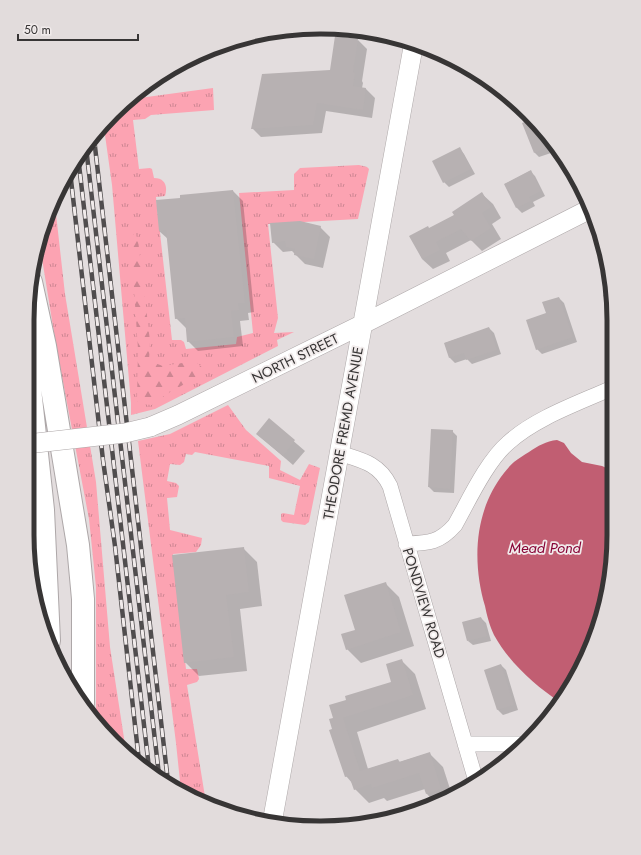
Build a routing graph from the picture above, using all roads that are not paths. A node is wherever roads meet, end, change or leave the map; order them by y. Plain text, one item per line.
1 (413, 49) edge
2 (585, 211) edge
3 (35, 301) edge
4 (363, 324) junction
5 (607, 390) edge
6 (34, 421) edge
7 (34, 443) edge
8 (339, 453) junction
9 (406, 544) junction
10 (49, 628) edge
11 (83, 695) edge
12 (465, 744) junction
13 (515, 744) edge
14 (475, 776) edge
15 (273, 817) edge

1 - 4 street, THEODORE FREMD AVENUE
2 - 4 street, NORTH STREET
3 - 11 highway
4 - 7 street, NORTH STREET, bridge
4 - 8 street, THEODORE FREMD AVENUE
5 - 9 street
6 - 10 highway
8 - 9 street, PONDVIEW ROAD
8 - 15 street, THEODORE FREMD AVENUE
9 - 12 street, PONDVIEW ROAD
12 - 13 street
12 - 14 street, PONDVIEW ROAD

